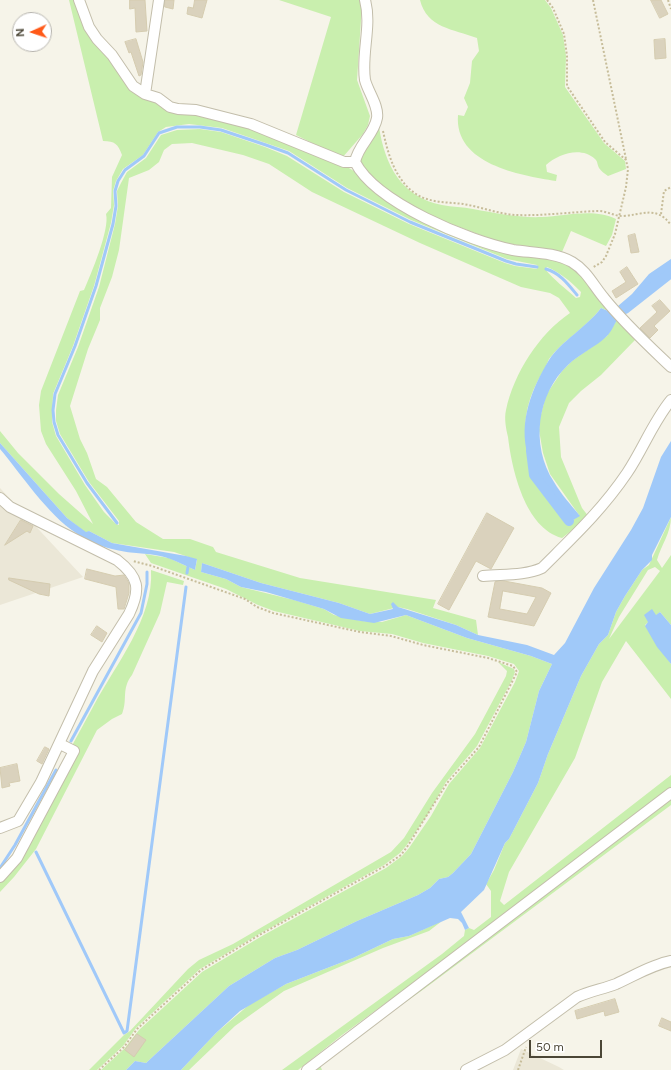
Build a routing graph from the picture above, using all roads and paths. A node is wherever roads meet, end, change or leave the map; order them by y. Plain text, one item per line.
1 (79, 0) edge
2 (159, 0) edge
3 (365, 0) edge
4 (547, 0) edge
5 (593, 0) edge
6 (668, 0) edge
7 (671, 9) edge
8 (146, 94) junction
9 (378, 116) junction
10 (626, 160) junction
11 (355, 162) junction
12 (671, 186) edge
13 (661, 214) junction
14 (620, 216) junction
15 (671, 225) edge
16 (585, 272) junction
17 (671, 368) edge
18 (671, 400) edge
19 (0, 498) edge
20 (131, 561) dead end
21 (483, 576) dead end
22 (60, 744) junction
23 (671, 793) edge
24 (0, 828) edge
25 (0, 877) edge
26 (671, 961) edge
27 (527, 1032) junction
28 (98, 1070) edge
29 (306, 1070) edge
30 (466, 1070) edge
31 (518, 1070) edge

1 - 8 street
2 - 8 street
3 - 9 street
4 - 10 path
5 - 10 path
6 - 7 path
8 - 11 street
9 - 11 street
9 - 14 path
10 - 14 path
11 - 16 street
12 - 13 path
13 - 14 path
13 - 15 path
14 - 16 path
16 - 17 street
18 - 21 street
19 - 22 street
20 - 28 path
22 - 24 street
22 - 25 street
23 - 29 street
26 - 27 street
27 - 30 street
27 - 31 path

